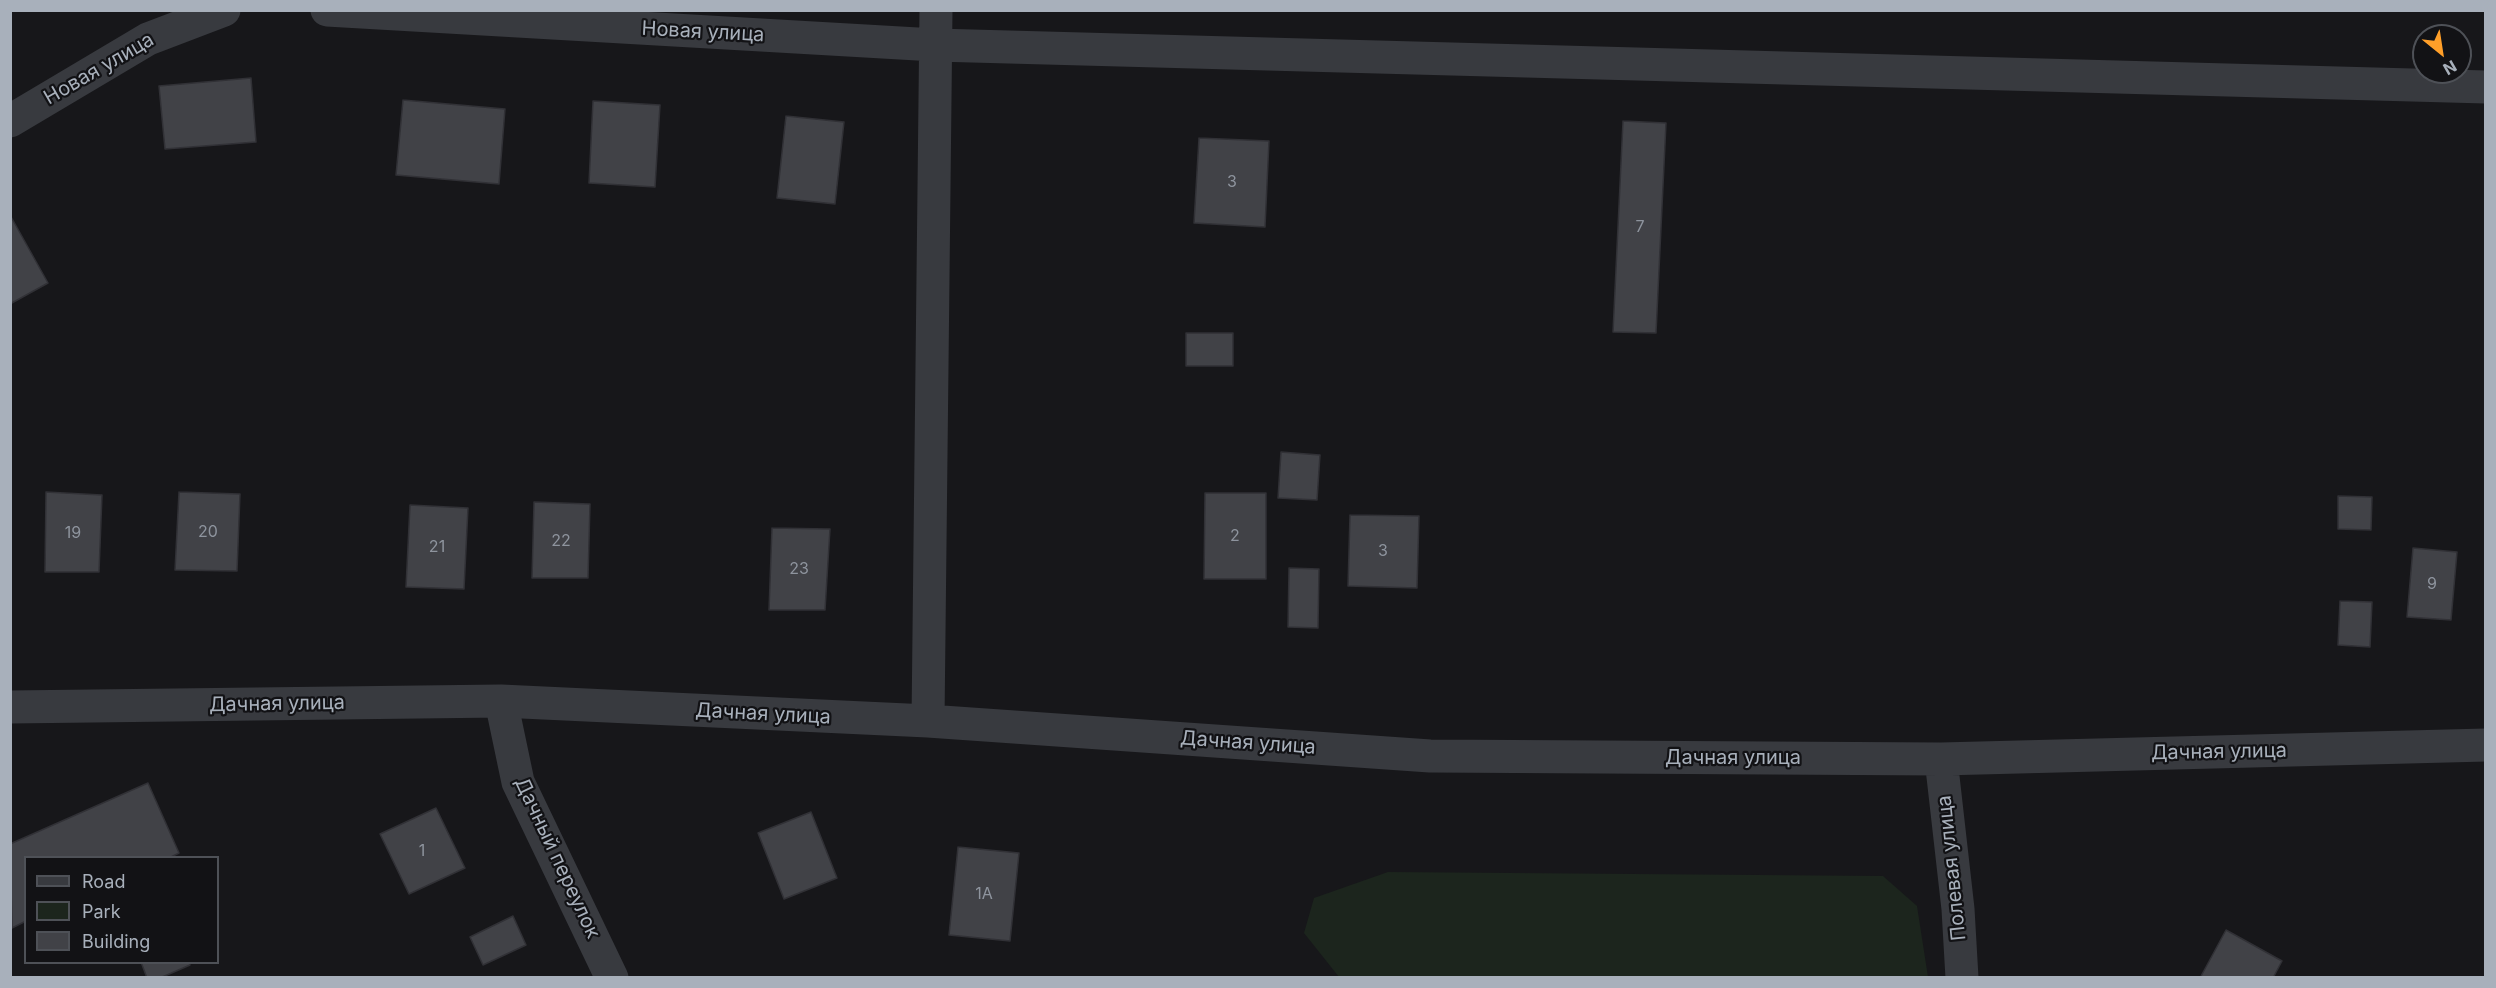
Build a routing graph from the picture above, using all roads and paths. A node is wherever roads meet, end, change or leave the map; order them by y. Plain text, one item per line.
1 (224, 10) edge
2 (327, 10) edge
3 (936, 10) edge
4 (935, 45) junction
5 (2486, 87) edge
6 (10, 121) edge
7 (501, 702) junction
8 (10, 707) edge
9 (928, 721) junction
10 (2486, 745) edge
11 (1941, 759) junction
12 (612, 978) edge
13 (1962, 978) edge

1 - 6 street, Новая улица
2 - 4 street, Новая улица
3 - 4 street
4 - 5 street, Новая улица
4 - 9 street
7 - 8 street, Дачная улица
7 - 9 street, Дачная улица
7 - 12 street, Дачный переулок
9 - 11 street, Дачная улица
10 - 11 street, Дачная улица
11 - 13 street, Полевая улица

